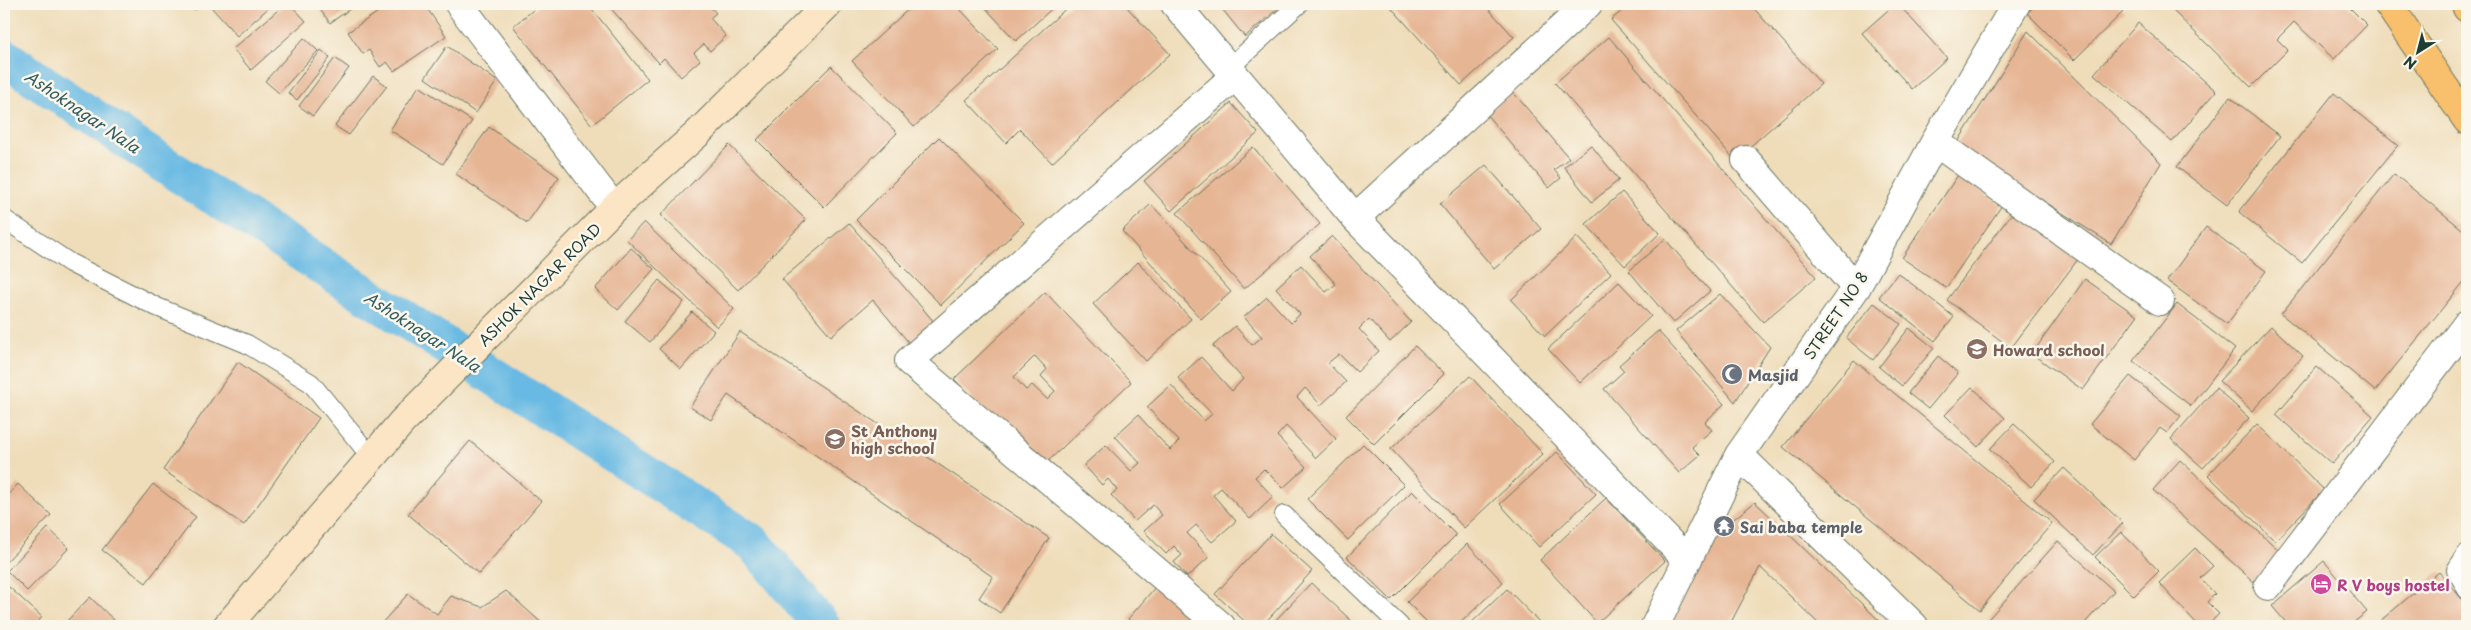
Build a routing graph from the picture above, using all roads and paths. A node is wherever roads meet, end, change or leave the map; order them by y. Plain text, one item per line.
1 (459, 4) edge
2 (828, 4) edge
3 (1175, 4) edge
4 (1299, 4) edge
5 (1588, 4) edge
6 (2016, 4) edge
7 (2388, 4) edge
8 (2465, 4) edge
9 (2467, 8) edge
10 (1232, 72) junction
11 (2467, 120) edge
12 (1934, 142) junction
13 (1746, 160) dead end
14 (614, 208) junction
15 (1355, 218) junction
16 (4, 219) edge
17 (1856, 288) junction
18 (2160, 301) dead end
19 (2467, 324) edge
20 (1739, 454) junction
21 (371, 457) junction
22 (1284, 515) dead end
23 (2467, 553) edge
24 (1688, 560) junction
25 (2268, 586) dead end
26 (2467, 590) edge
27 (227, 626) edge
28 (1221, 626) edge
29 (1400, 626) edge
30 (1654, 626) edge
31 (1914, 626) edge

1 - 14 street
2 - 14 main road, ASHOK NAGAR ROAD
3 - 10 street
4 - 10 lane
5 - 15 street
6 - 12 street, STREET NO 8
7 - 11 main road
8 - 9 main road
10 - 15 street
10 - 28 street
12 - 17 street, STREET NO 8
12 - 18 street
13 - 17 street
14 - 21 main road, ASHOK NAGAR ROAD
15 - 24 street
16 - 21 lane
17 - 20 street, STREET NO 8
19 - 25 street
20 - 24 street, STREET NO 8
20 - 31 street
21 - 27 main road, ASHOK NAGAR ROAD
22 - 29 lane
23 - 26 lane
24 - 30 street, STREET NO 8

